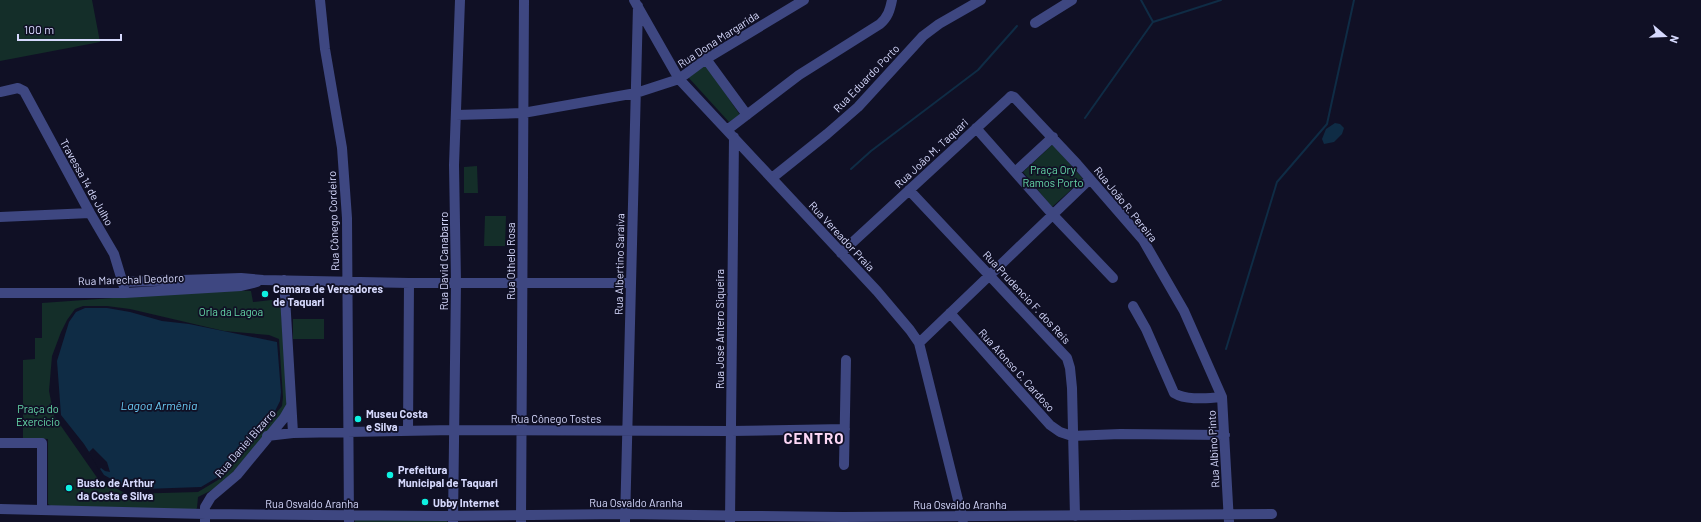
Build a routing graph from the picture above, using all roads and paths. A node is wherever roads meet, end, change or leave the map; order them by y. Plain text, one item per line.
1 (320, 0) edge
2 (460, 0) edge
3 (524, 0) edge
4 (804, 0) edge
5 (892, 0) edge
6 (981, 0) edge
7 (1072, 0) edge
8 (636, 3) edge
9 (968, 3) edge
10 (1035, 23) dead end
11 (706, 59) junction
12 (679, 79) junction
13 (0, 92) edge
14 (636, 93) junction
15 (523, 112) junction
16 (456, 115) junction
17 (747, 115) junction
18 (1037, 120) joint
19 (976, 128) junction
20 (730, 133) junction
21 (1053, 137) junction
22 (1015, 172) junction
23 (772, 178) junction
24 (1090, 179) junction
25 (909, 190) junction
26 (90, 213) junction
27 (1053, 215) junction
28 (0, 217) edge
29 (841, 252) junction
30 (990, 275) junction
31 (1113, 278) dead end
32 (284, 280) junction
33 (123, 282) junction
34 (348, 282) junction
35 (456, 282) junction
36 (522, 282) junction
37 (409, 283) junction
38 (631, 283) junction
39 (198, 284) junction
40 (0, 293) edge
41 (125, 293) junction
42 (1133, 306) dead end
43 (1184, 311) joint
44 (950, 313) junction
45 (919, 343) junction
46 (846, 360) dead end
47 (1222, 397) junction
48 (291, 406) junction
49 (627, 429) junction
50 (844, 429) junction
51 (454, 430) junction
52 (522, 430) junction
53 (408, 431) junction
54 (731, 431) junction
55 (348, 432) junction
56 (293, 433) junction
57 (1225, 435) junction
58 (267, 436) junction
59 (1072, 436) junction
60 (0, 443) edge
61 (844, 465) dead end
62 (0, 509) edge
63 (42, 510) junction
64 (1272, 514) dead end
65 (1075, 516) junction
66 (205, 518) edge
67 (521, 518) edge
68 (625, 518) edge
69 (730, 518) edge
70 (349, 519) edge
71 (453, 519) edge
72 (843, 519) edge
73 (963, 519) edge
74 (1228, 519) edge

1 - 34 street, Rua Cônego Cordeiro
2 - 16 street, Rua David Canabarro
3 - 15 street, Rua Othelo Rosa
4 - 11 street, Rua Dona Margarida
5 - 17 street
6 - 9 street, Rua Eduardo Porto
7 - 10 street
8 - 12 street, Rua Vereador Praia
8 - 14 street, Rua Albertino Saraiva
9 - 23 street, Rua Eduardo Porto
11 - 12 street, Rua Dona Margarida
11 - 17 street
12 - 14 street, Rua Dona Margarida
12 - 20 street, Rua Vereador Praia
13 - 26 street, Travessa 14 de Julho
14 - 15 street, Rua Dona Margarida
14 - 38 street, Rua Albertino Saraiva
15 - 16 street, Rua Dona Margarida
15 - 36 street, Rua Othelo Rosa
16 - 35 street, Rua David Canabarro
17 - 20 street
18 - 19 street, Rua João M. Taquari
18 - 21 street, Rua João R. Pereira
19 - 22 street
19 - 25 street, Rua João M. Taquari
20 - 23 street, Rua Vereador Praia
20 - 54 street, Rua José Antero Siqueira
21 - 22 street
21 - 24 street, Rua João R. Pereira
22 - 27 street
23 - 29 street, Rua Vereador Praia
24 - 27 street
24 - 43 street, Rua João R. Pereira
25 - 29 street, Rua João M. Taquari
25 - 30 street, Rua Prudencio F. dos Reis
26 - 28 street
26 - 33 street, Travessa 14 de Julho
27 - 30 street
27 - 31 street
29 - 45 street, Rua Vereador Praia
30 - 44 street
30 - 59 street, Rua Prudencio F. dos Reis
32 - 34 street, Rua Marechal Deodoro
32 - 39 street, Rua Marechal Deodoro
32 - 48 street, Rua Daniel Bizarro
33 - 39 street, Rua Marechal Deodoro
33 - 41 street, Travessa 14 de Julho
34 - 37 street, Rua Marechal Deodoro
34 - 55 street, Rua Cônego Cordeiro
35 - 36 street, Rua Marechal Deodoro
35 - 37 street, Rua Marechal Deodoro
35 - 51 street, Rua David Canabarro
36 - 38 street, Rua Marechal Deodoro
36 - 52 street, Rua Othelo Rosa
37 - 53 street
38 - 49 street, Rua Albertino Saraiva
39 - 41 street, Rua Marechal Deodoro
40 - 41 street, Rua Marechal Deodoro
42 - 47 street
43 - 47 street, Rua Albino Pinto
44 - 45 street
44 - 59 street, Rua Afonso C. Cardoso
45 - 73 street, Rua Vereador Praia
46 - 50 street
47 - 57 street, Rua Albino Pinto
48 - 56 street, Rua Daniel Bizarro
48 - 58 street, Rua Daniel Bizarro
49 - 52 street, Rua Cônego Tostes
49 - 54 street, Rua Cônego Tostes
49 - 68 street, Rua Albertino Saraiva
50 - 54 street, Rua Cônego Tostes
50 - 61 street
51 - 52 street, Rua Cônego Tostes
51 - 53 street, Rua Cônego Tostes
51 - 71 street, Rua David Canabarro
52 - 67 street, Rua Othelo Rosa
53 - 55 street, Rua Cônego Tostes
54 - 69 street, Rua José Antero Siqueira
55 - 56 street, Rua Cônego Tostes
55 - 70 street, Rua Cônego Cordeiro
56 - 58 street, Rua Cônego Tostes
57 - 59 street
57 - 74 street, Rua Albino Pinto
58 - 66 street, Rua Daniel Bizarro
59 - 65 street, Rua Prudencio F. dos Reis
60 - 63 street
62 - 63 street, Rua Osvaldo Aranha
63 - 66 street, Rua Osvaldo Aranha
64 - 74 street, Rua Osvaldo Aranha
65 - 73 street, Rua Osvaldo Aranha
65 - 74 street, Rua Osvaldo Aranha
66 - 70 street, Rua Osvaldo Aranha
67 - 68 street, Rua Osvaldo Aranha
67 - 71 street, Rua Osvaldo Aranha
68 - 69 street, Rua Osvaldo Aranha
69 - 72 street, Rua Osvaldo Aranha
70 - 71 street, Rua Osvaldo Aranha
72 - 73 street, Rua Osvaldo Aranha

